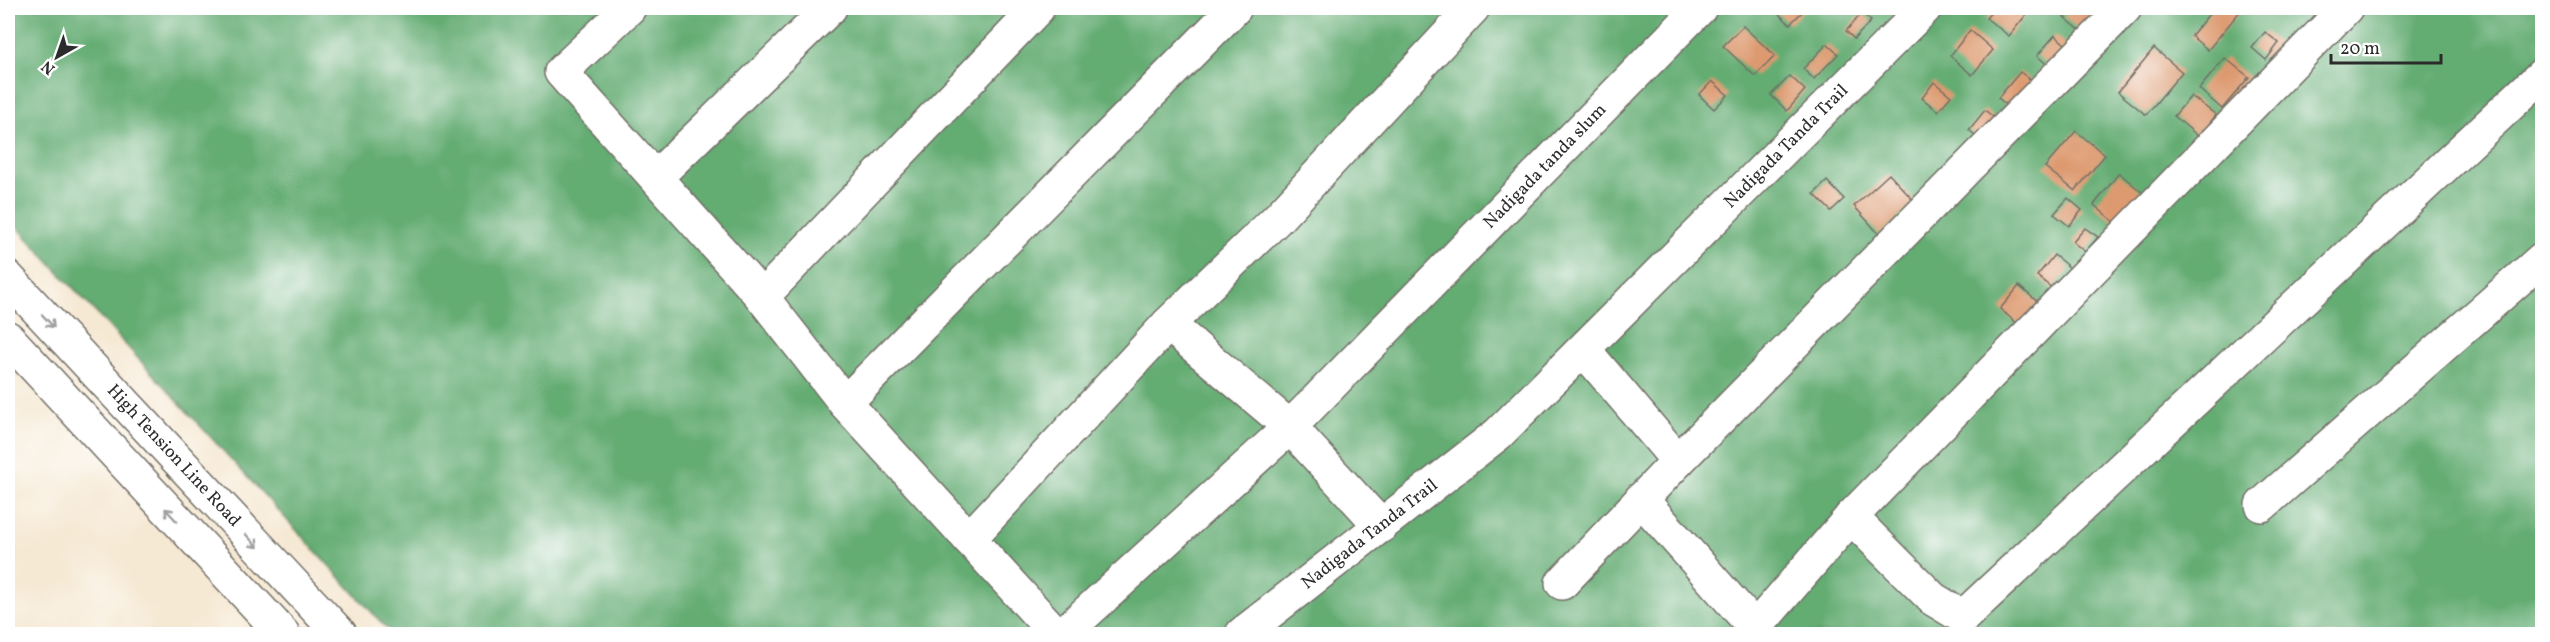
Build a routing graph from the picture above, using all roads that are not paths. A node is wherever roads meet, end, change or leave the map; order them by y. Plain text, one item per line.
1 (629, 8) edge
2 (830, 8) edge
3 (1038, 8) edge
4 (1235, 8) edge
5 (1473, 8) edge
6 (1700, 8) edge
7 (1925, 8) edge
8 (2125, 8) edge
9 (2346, 8) edge
10 (2542, 75) edge
11 (656, 177) junction
12 (2542, 259) edge
13 (8, 278) edge
14 (762, 297) junction
15 (1168, 324) junction
16 (8, 338) edge
17 (1584, 350) junction
18 (79, 354) junction
19 (50, 383) junction
20 (844, 404) junction
21 (1290, 427) junction
22 (1678, 461) junction
23 (1641, 499) junction
24 (2262, 505) dead end
25 (1851, 517) junction
26 (1381, 526) junction
27 (969, 539) junction
28 (1562, 583) dead end
29 (1954, 626) edge
30 (1760, 631) edge
31 (283, 634) edge
32 (340, 634) edge
33 (1056, 634) edge
34 (1063, 634) edge
35 (1242, 634) edge

1 - 11 street
2 - 11 street
3 - 14 street
4 - 20 street
5 - 15 street
6 - 21 street, Nadigada tanda slum
7 - 17 street, Nadigada Tanda Trail
8 - 22 street
9 - 25 street
10 - 29 street
11 - 14 street
12 - 24 street
13 -> 18 street, High Tension Line Road
14 - 20 street
15 - 21 street
15 - 27 street
16 - 19 street
17 - 22 street
17 - 26 street, Nadigada Tanda Trail
18 - 19 street
18 -> 32 street, High Tension Line Road
31 -> 19 street
20 - 27 street
21 - 26 street
21 - 34 street, Nadigada tanda slum
22 - 23 street
23 - 28 street
23 - 30 street
25 - 29 street
25 - 30 street
26 - 35 street, Nadigada Tanda Trail
27 - 33 street

